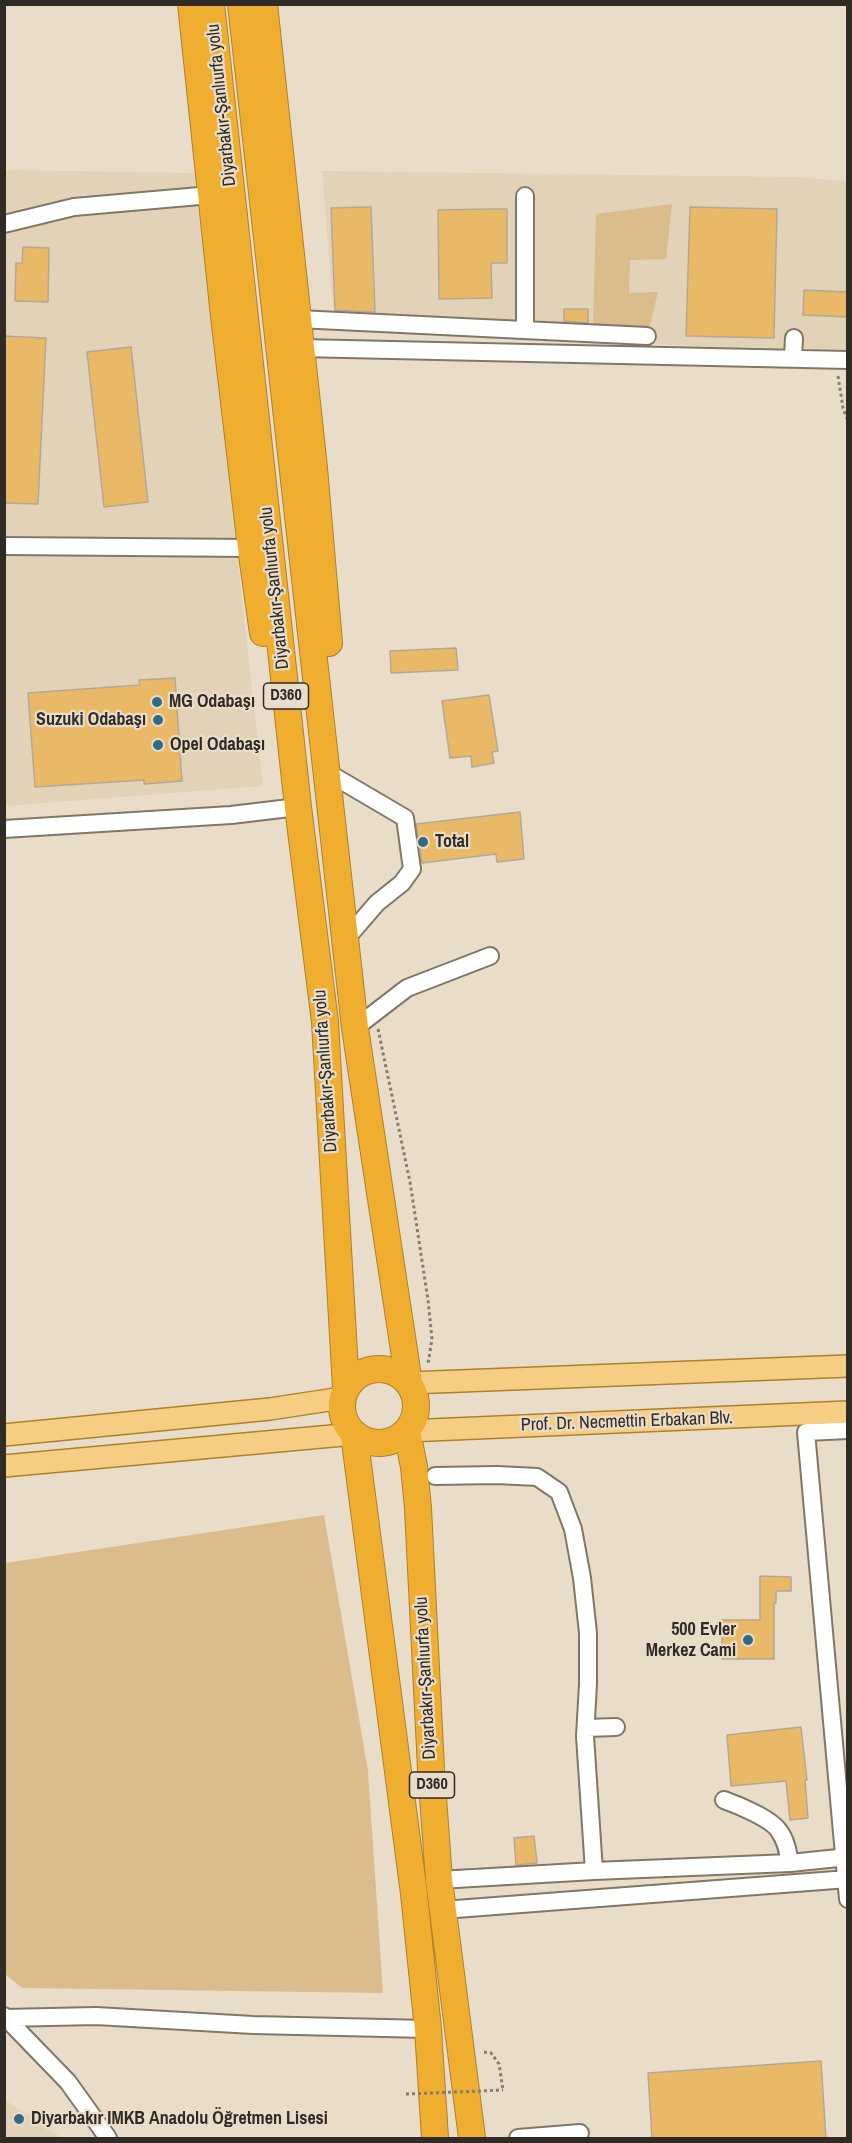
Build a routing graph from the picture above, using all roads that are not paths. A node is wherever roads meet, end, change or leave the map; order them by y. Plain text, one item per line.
1 (191, 4) edge
2 (211, 4) edge
3 (241, 4) edge
4 (264, 4) edge
5 (211, 195) junction
6 (525, 196) dead end
7 (4, 224) edge
8 (298, 320) junction
9 (525, 330) junction
10 (647, 336) dead end
11 (794, 338) dead end
12 (300, 348) junction
13 (793, 357) junction
14 (842, 359) edge
15 (4, 546) edge
16 (251, 548) junction
17 (324, 762) junction
18 (298, 807) junction
19 (4, 829) edge
20 (345, 940) junction
21 (490, 956) dead end
22 (364, 1021) junction
23 (848, 1366) edge
24 (409, 1383) junction
25 (344, 1393) junction
26 (848, 1412) edge
27 (407, 1431) junction
28 (848, 1431) edge
29 (354, 1434) junction
30 (4, 1436) edge
31 (4, 1467) edge
32 (435, 1476) dead end
33 (616, 1727) dead end
34 (586, 1728) junction
35 (724, 1800) dead end
36 (845, 1858) edge
37 (790, 1863) junction
38 (594, 1871) junction
39 (846, 1879) edge
40 (439, 1880) junction
41 (848, 1899) edge
42 (443, 1910) junction
43 (5, 2017) edge
44 (428, 2029) junction
45 (469, 2110) junction
46 (432, 2133) edge
47 (580, 2133) dead end
48 (108, 2139) edge
49 (472, 2139) edge
50 (481, 2139) edge
51 (518, 2139) edge

1 - 5 highway
2 - 18 highway, Diyarbakır-Şanlıurfa yolu / D360
3 - 17 highway, Diyarbakır-Şanlıurfa yolu / D360
4 - 8 highway
5 - 7 street
5 - 16 highway
6 - 9 street
8 - 9 street
8 - 12 highway
9 - 10 street
11 - 13 street
12 - 13 street
12 - 17 highway
13 - 14 street
15 - 16 street
16 - 18 highway
17 - 20 highway, Diyarbakır-Şanlıurfa yolu / D360
17 - 20 street
18 - 19 street
18 - 25 highway, Diyarbakır-Şanlıurfa yolu / D360
20 - 22 highway, Diyarbakır-Şanlıurfa yolu / D360
21 - 22 street
22 - 24 highway, Diyarbakır-Şanlıurfa yolu / D360
23 - 24 main road
24 - 25 highway
24 - 27 highway, D360
25 - 29 highway, D360
25 - 30 main road
26 - 27 main road, Prof. Dr. Necmettin Erbakan Blv.
27 - 29 highway
27 - 40 highway, Diyarbakır-Şanlıurfa yolu / D360
28 - 36 street
29 - 31 main road
29 - 44 highway, Diyarbakır-Şanlıurfa yolu / D360
32 - 34 street
33 - 34 street
34 - 38 street
35 - 37 street
36 - 37 street
36 - 39 street
37 - 38 street
38 - 40 street
39 - 41 street
39 - 42 street
40 - 42 highway, Diyarbakır-Şanlıurfa yolu / D360
42 - 45 highway, Diyarbakır-Şanlıurfa yolu / D360
43 - 44 street
43 - 48 street
44 - 46 highway, Diyarbakır-Şanlıurfa yolu / D360
45 - 49 highway, Diyarbakır-Şanlıurfa yolu / D360
45 - 50 highway
47 - 51 street

